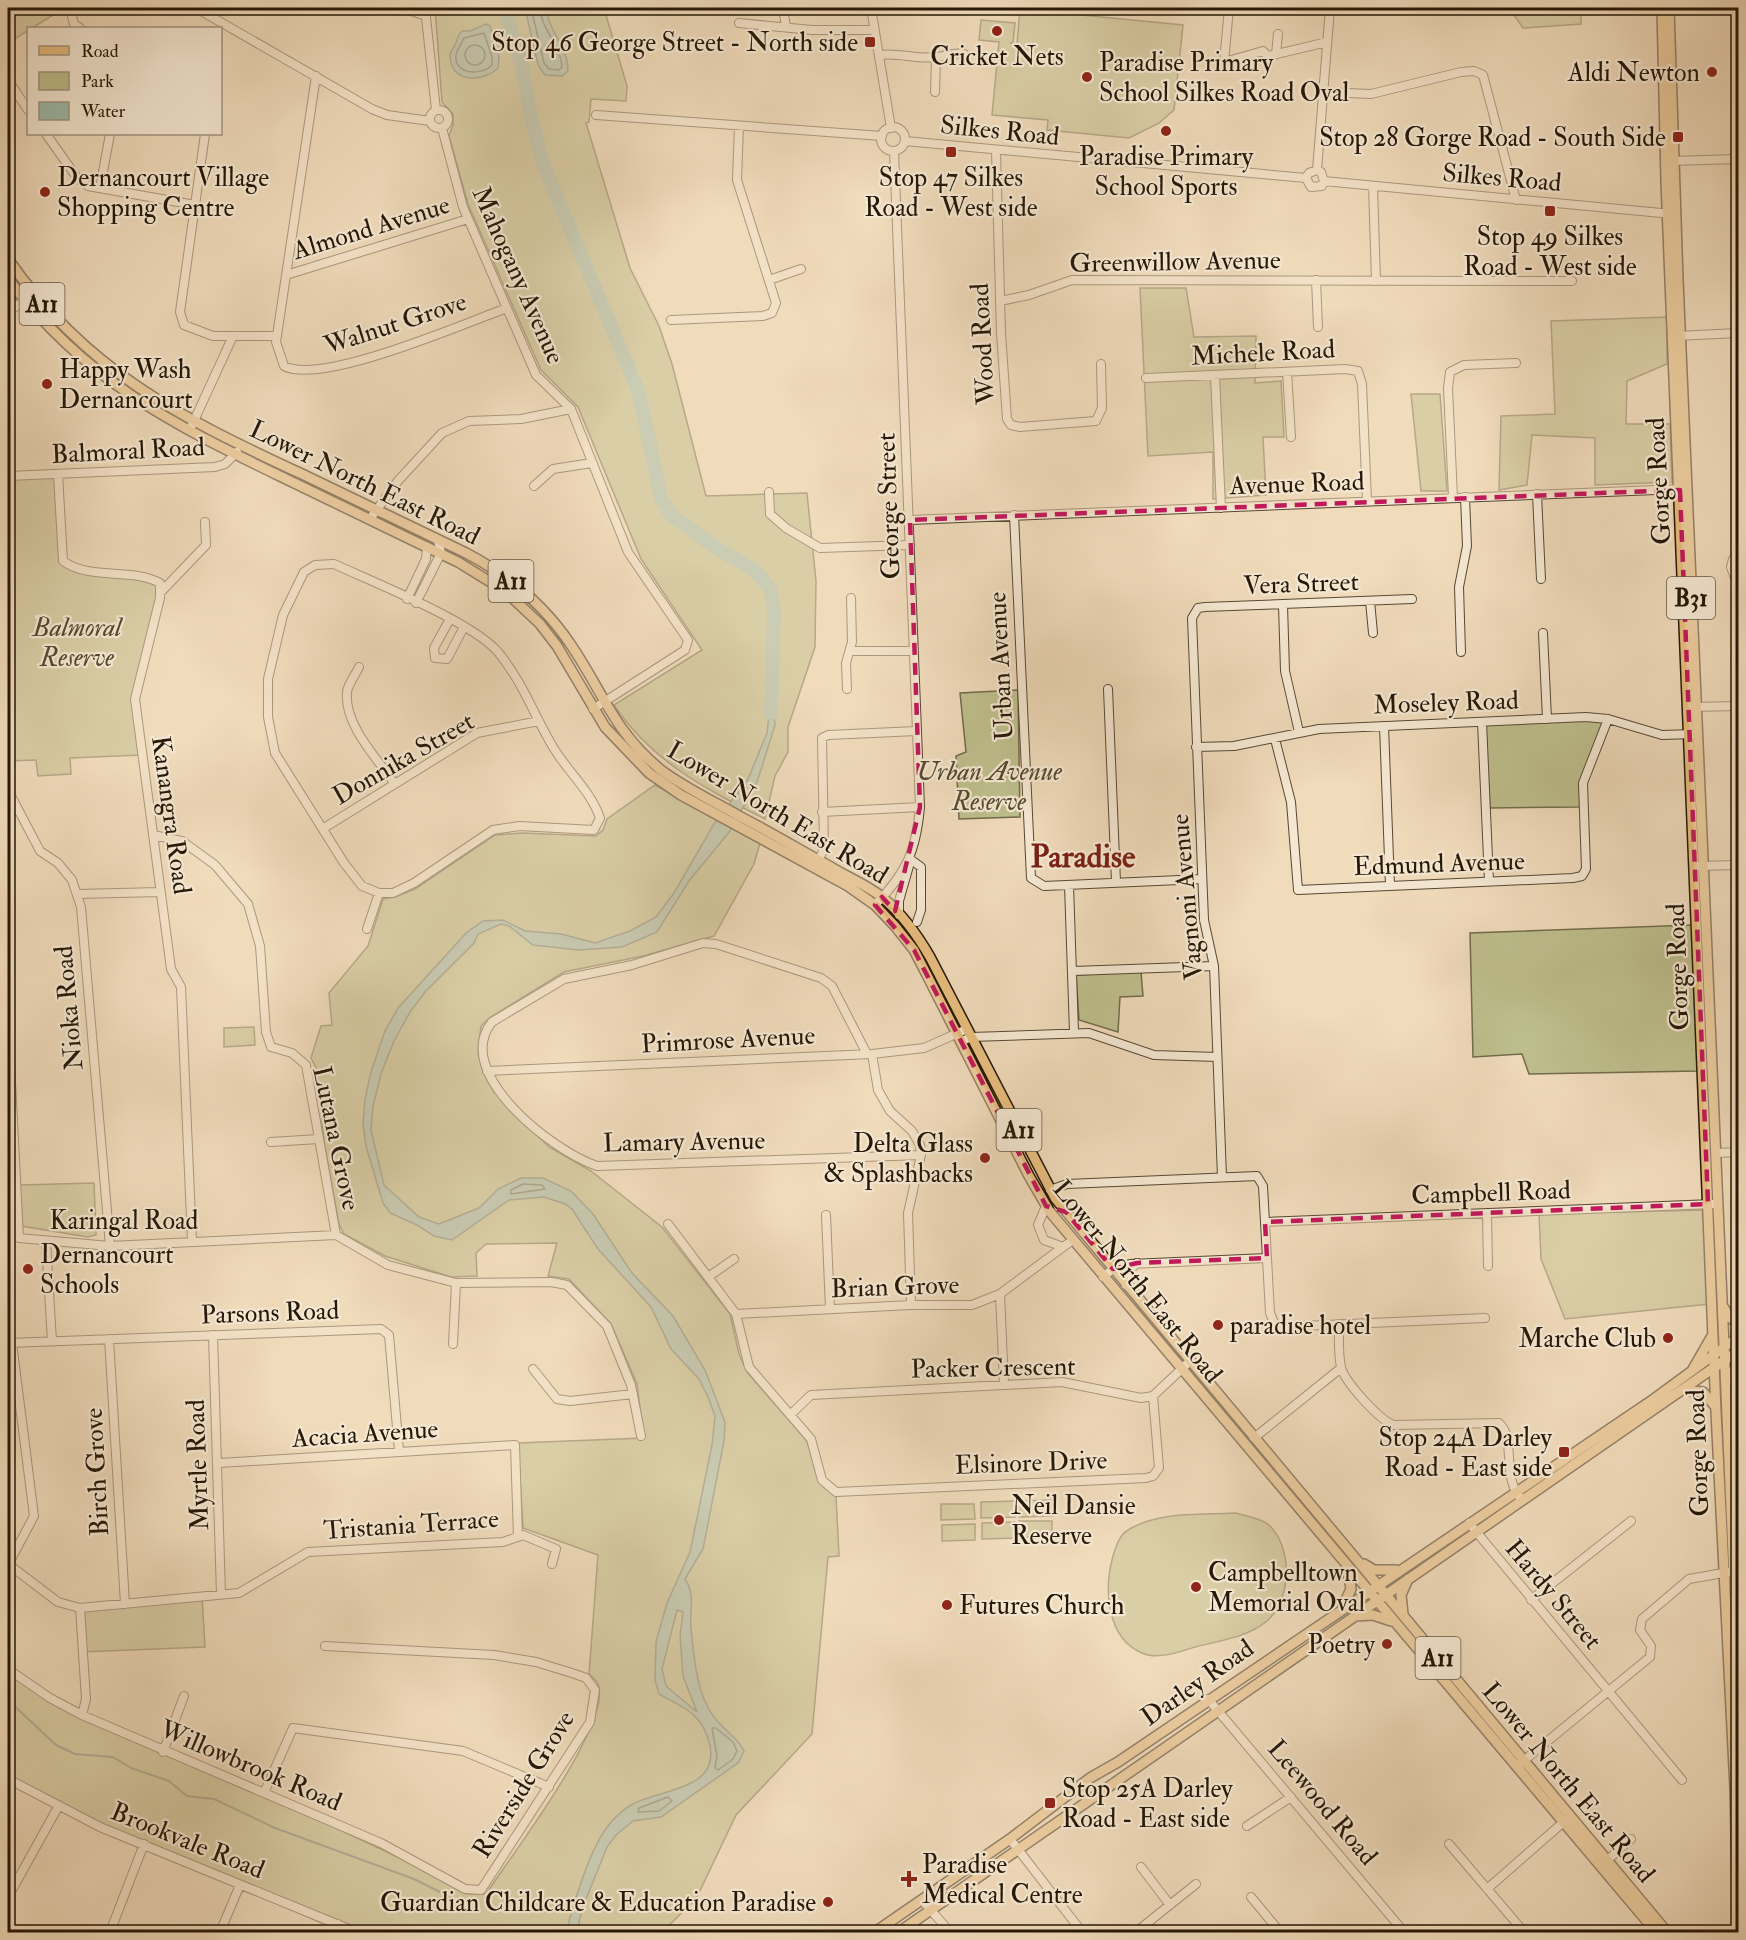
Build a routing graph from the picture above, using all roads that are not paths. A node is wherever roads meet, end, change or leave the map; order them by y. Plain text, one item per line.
1 (70, 8) edge
2 (196, 8) edge
3 (403, 8) edge
4 (783, 8) edge
5 (871, 8) edge
6 (1229, 8) edge
7 (1330, 8) edge
8 (1662, 8) edge
9 (1669, 8) edge
10 (425, 12) edge
11 (739, 23) dead end
12 (221, 26) edge
13 (78, 27) edge
14 (786, 27) junction
15 (874, 30) junction
16 (1278, 34) dead end
17 (1327, 42) junction
18 (964, 54) dead end
19 (1276, 54) junction
20 (879, 55) junction
21 (936, 57) junction
22 (316, 76) junction
23 (8, 80) edge
24 (935, 92) dead end
25 (1323, 92) junction
26 (27, 108) edge
27 (436, 110) junction
28 (596, 115) dead end
29 (430, 121) junction
30 (739, 126) junction
31 (442, 128) junction
32 (891, 128) junction
33 (47, 135) edge
34 (110, 135) edge
35 (205, 135) edge
36 (882, 136) junction
37 (905, 141) junction
38 (894, 151) junction
39 (996, 151) junction
40 (1738, 159) edge
41 (1669, 161) junction
42 (1317, 170) junction
43 (1306, 178) junction
44 (1324, 181) junction
45 (1373, 186) junction
46 (100, 188) junction
47 (1515, 200) junction
48 (195, 205) junction
49 (1672, 214) junction
50 (468, 219) junction
51 (8, 259) edge
52 (801, 269) dead end
53 (286, 276) junction
54 (8, 279) edge
55 (769, 280) junction
56 (1316, 280) junction
57 (1376, 281) junction
58 (1572, 281) dead end
59 (24, 301) junction
60 (1000, 301) junction
61 (507, 308) junction
62 (8, 312) edge
63 (671, 320) dead end
64 (1318, 327) dead end
65 (1738, 333) edge
66 (233, 336) junction
67 (1676, 336) junction
68 (277, 339) junction
69 (1516, 363) dead end
70 (1101, 364) dead end
71 (1287, 372) junction
72 (1215, 375) junction
73 (1146, 378) dead end
74 (571, 409) junction
75 (193, 421) junction
76 (188, 431) junction
77 (1291, 437) dead end
78 (238, 450) junction
79 (592, 463) junction
80 (58, 474) junction
81 (8, 476) edge
82 (534, 486) dead end
83 (1683, 489) junction
84 (769, 492) dead end
85 (1537, 494) junction
86 (1453, 497) junction
87 (1465, 497) junction
88 (1367, 501) junction
89 (1221, 508) junction
90 (372, 515) junction
91 (1014, 515) junction
92 (910, 520) junction
93 (205, 522) dead end
94 (438, 540) junction
95 (910, 545) junction
96 (427, 547) junction
97 (441, 553) junction
98 (1736, 557) edge
99 (1541, 579) dead end
100 (1738, 586) edge
101 (160, 593) junction
102 (851, 598) dead end
103 (407, 599) junction
104 (1412, 599) dead end
105 (1370, 601) junction
106 (416, 603) junction
107 (1282, 605) junction
108 (1194, 613) joint
109 (450, 620) junction
110 (464, 627) junction
111 (1373, 633) dead end
112 (1543, 633) dead end
113 (850, 651) junction
114 (914, 651) junction
115 (1461, 652) dead end
116 (359, 667) dead end
117 (847, 688) dead end
118 (1108, 689) dead end
119 (603, 703) junction
120 (1738, 706) edge
121 (1692, 707) junction
122 (593, 709) junction
123 (1547, 719) junction
124 (1608, 719) junction
125 (539, 721) junction
126 (1482, 722) junction
127 (1384, 726) junction
128 (917, 731) junction
129 (1299, 732) junction
130 (1694, 734) junction
131 (1275, 739) junction
132 (1197, 747) junction
133 (394, 783) junction
134 (8, 790) edge
135 (702, 801) junction
136 (920, 807) junction
137 (822, 812) junction
138 (324, 828) junction
139 (153, 836) junction
140 (910, 859) junction
141 (817, 864) junction
142 (1738, 865) edge
143 (1699, 866) junction
144 (1202, 879) junction
145 (1489, 881) junction
146 (1116, 882) junction
147 (1069, 885) junction
148 (1390, 885) junction
149 (160, 892) junction
150 (379, 893) junction
151 (77, 894) junction
152 (878, 901) junction
153 (899, 915) junction
154 (917, 922) dead end
155 (367, 929) dead end
156 (1214, 966) junction
157 (1073, 971) junction
158 (1700, 1012) junction
159 (1710, 1019) junction
160 (8, 1023) edge
161 (1074, 1032) junction
162 (965, 1035) junction
163 (869, 1054) junction
164 (1217, 1057) junction
165 (487, 1071) junction
166 (1713, 1074) junction
167 (1704, 1085) junction
168 (318, 1139) junction
169 (271, 1142) dead end
170 (1738, 1152) edge
171 (1711, 1153) junction
172 (921, 1155) junction
173 (1222, 1177) junction
174 (1050, 1190) junction
175 (1713, 1204) junction
176 (1046, 1206) junction
177 (1066, 1212) junction
178 (1487, 1213) junction
179 (826, 1215) dead end
180 (1265, 1222) junction
181 (668, 1224) dead end
182 (336, 1235) junction
183 (1073, 1240) junction
184 (46, 1242) junction
185 (192, 1242) junction
186 (1046, 1242) junction
187 (110, 1246) junction
188 (1063, 1247) junction
189 (1267, 1258) junction
190 (734, 1259) dead end
191 (1042, 1263) junction
192 (1137, 1263) junction
193 (1488, 1266) dead end
194 (1113, 1269) junction
195 (708, 1277) junction
196 (1103, 1277) junction
197 (456, 1283) junction
198 (1126, 1285) junction
199 (1000, 1294) junction
200 (1723, 1302) junction
201 (911, 1305) junction
202 (830, 1309) junction
203 (736, 1314) junction
204 (1485, 1318) dead end
205 (1738, 1323) edge
206 (1340, 1324) junction
207 (1713, 1334) junction
208 (213, 1335) junction
209 (1738, 1337) edge
210 (109, 1339) junction
211 (52, 1341) junction
212 (10, 1343) edge
213 (453, 1344) dead end
214 (1724, 1348) junction
215 (1738, 1351) edge
216 (1714, 1356) junction
217 (1190, 1361) junction
218 (1725, 1361) junction
219 (1738, 1363) edge
220 (1341, 1368) junction
221 (1180, 1369) junction
222 (1714, 1369) junction
223 (533, 1370) dead end
224 (1690, 1373) junction
225 (1726, 1384) junction
226 (1004, 1385) junction
227 (1685, 1390) junction
228 (633, 1394) junction
229 (1153, 1396) junction
230 (1716, 1412) junction
231 (790, 1415) junction
232 (641, 1436) dead end
233 (1254, 1437) junction
234 (399, 1451) junction
235 (219, 1463) junction
236 (1515, 1492) junction
237 (1523, 1500) junction
238 (1631, 1521) dead end
239 (1469, 1523) junction
240 (1476, 1532) junction
241 (518, 1537) junction
242 (1359, 1562) junction
243 (1344, 1563) junction
244 (8, 1564) edge
245 (552, 1564) dead end
246 (1400, 1569) junction
247 (1733, 1572) junction
248 (1723, 1573) junction
249 (1412, 1576) junction
250 (1378, 1584) junction
251 (1368, 1591) junction
252 (221, 1594) junction
253 (1385, 1594) junction
254 (1375, 1600) junction
255 (1532, 1600) junction
256 (125, 1604) junction
257 (1737, 1605) edge
258 (80, 1608) junction
259 (1337, 1612) junction
260 (1404, 1617) junction
261 (1350, 1618) junction
262 (1395, 1624) junction
263 (325, 1646) dead end
264 (8, 1669) edge
265 (1738, 1670) edge
266 (1609, 1692) junction
267 (184, 1696) dead end
268 (1208, 1699) junction
269 (1218, 1710) junction
270 (82, 1715) junction
271 (163, 1752) junction
272 (1521, 1763) junction
273 (8, 1779) edge
274 (1682, 1780) dead end
275 (549, 1787) junction
276 (1737, 1788) edge
277 (264, 1793) junction
278 (1291, 1797) junction
279 (58, 1807) junction
280 (1572, 1816) junction
281 (1563, 1823) junction
282 (1247, 1826) dead end
283 (1010, 1839) junction
284 (1631, 1839) dead end
285 (144, 1844) junction
286 (1449, 1844) dead end
287 (1018, 1850) junction
288 (1608, 1860) junction
289 (1141, 1867) dead end
290 (1599, 1867) junction
291 (1196, 1884) dead end
292 (240, 1885) junction
293 (1487, 1889) junction
294 (481, 1890) joint
295 (8, 1897) edge
296 (1251, 1898) dead end
297 (922, 1900) junction
298 (1170, 1905) junction
299 (931, 1910) junction
300 (338, 1924) junction
301 (1738, 1925) edge
302 (110, 1932) edge
303 (220, 1932) edge
304 (334, 1932) edge
305 (356, 1932) edge
306 (875, 1932) edge
307 (899, 1932) edge
308 (950, 1932) edge
309 (1082, 1932) edge
310 (1136, 1932) edge
311 (1280, 1932) edge
312 (1404, 1932) edge
313 (1524, 1932) edge
314 (1656, 1932) edge
315 (1667, 1932) edge

1 - 13 street
2 - 12 street
3 - 10 street
4 - 14 street
5 - 15 street
6 - 19 street
7 - 17 street
8 - 41 main road, Gorge Road / B31
9 - 41 main road, Gorge Road / B31
10 - 27 street
11 - 14 street
12 - 22 street
14 - 15 street
15 - 20 street
16 - 19 street
17 - 19 street
17 - 25 street
18 - 21 street
20 - 21 street
20 - 32 street
21 - 24 street
22 - 29 street
22 - 53 street
23 - 26 street
25 - 42 street
25 - 47 street
27 - 29 street
27 - 31 street
28 - 30 street
29 - 31 street
30 - 36 street
30 - 55 street
31 - 50 street, Mahogany Avenue
32 - 36 street
32 - 37 street
33 - 46 street
34 - 46 street
35 - 48 street
36 - 38 street
37 - 38 street
37 - 39 street, Silkes Road
38 - 92 street, George Street
39 - 43 street, Silkes Road
39 - 60 street, Wood Road
40 - 41 street
41 - 49 main road, Gorge Road / B31
42 - 43 street
42 - 44 street
43 - 44 street
44 - 45 street, Silkes Road
45 - 47 street, Silkes Road
45 - 57 street
46 - 48 street
47 - 49 street, Silkes Road
48 - 66 street
49 - 67 main road, Gorge Road / B31
50 - 53 street, Almond Avenue
50 - 61 street, Mahogany Avenue
51 - 75 main road, Lower North East Road / A11
52 - 55 street
53 - 68 street
54 - 59 main road, Lower North East Road / A11
55 - 63 street
56 - 57 street, Greenwillow Avenue
56 - 60 street, Greenwillow Avenue
56 - 64 street, Greenwillow Avenue
57 - 58 street, Greenwillow Avenue
59 - 62 street
59 - 76 main road, Lower North East Road / A11
60 - 70 street, Wood Road
61 - 68 street, Walnut Grove
61 - 74 street, Mahogany Avenue
65 - 67 street
66 - 68 street
66 - 75 street
67 - 83 main road, Gorge Road / B31
69 - 86 street
71 - 72 street, Michele Road
71 - 77 street
71 - 88 street, Michele Road
72 - 73 street, Michele Road
72 - 89 street
74 - 79 street, Mahogany Avenue
74 - 90 street
75 - 76 street
75 - 78 main road, Lower North East Road / A11
76 - 78 main road, Lower North East Road / A11
78 - 80 street, Balmoral Road
78 - 90 main road, Lower North East Road / A11
79 - 82 street
79 - 119 street, Mahogany Avenue
80 - 81 street, Balmoral Road
80 - 101 street
83 - 85 street, Avenue Road
83 - 121 main road, Gorge Road / B31
84 - 95 street
85 - 87 street, Avenue Road
85 - 99 street
86 - 87 street, Avenue Road
86 - 88 street, Avenue Road
87 - 115 street
88 - 89 street, Avenue Road
89 - 91 street, Avenue Road
90 - 94 main road, Lower North East Road / A11
90 - 96 main road, Lower North East Road / A11
91 - 92 street, Avenue Road
91 - 147 street, Urban Avenue
92 - 95 street, George Street
93 - 101 street
94 - 97 street
94 - 119 main road, Lower North East Road / A11
95 - 114 street, George Street
96 - 97 main road, Lower North East Road / A11
96 - 103 street
97 - 106 street
97 - 122 main road, Lower North East Road / A11
98 - 100 street
101 - 139 street, Kanangra Road
102 - 113 street
103 - 106 street
103 - 138 street
104 - 105 street, Vera Street
105 - 107 street, Vera Street
105 - 111 street
106 - 109 street
107 - 108 street, Vera Street
107 - 129 street
108 - 132 street, Vagnoni Avenue
109 - 110 street
109 - 110 street
110 - 125 street
112 - 123 street
113 - 114 street
113 - 117 street
114 - 128 street, George Street
116 - 133 street
118 - 146 street
119 - 122 street, Mahogany Avenue
119 - 135 main road, Lower North East Road / A11
120 - 121 street
121 - 130 main road, Gorge Road / B31
122 - 135 main road, Lower North East Road / A11
123 - 124 street, Moseley Road
123 - 126 street, Moseley Road
124 - 130 street, Moseley Road
124 - 145 street, Edmund Avenue
125 - 133 street, Donnika Street
125 - 150 street
126 - 127 street, Moseley Road
126 - 145 street
127 - 129 street, Moseley Road
127 - 148 street
128 - 136 street, George Street
128 - 137 street
129 - 131 street, Moseley Road
130 - 143 main road, Gorge Road / B31
131 - 132 street, Moseley Road
131 - 148 street, Edmund Avenue
132 - 144 street, Vagnoni Avenue
133 - 138 street, Donnika Street
134 - 151 street, Nioka Road
135 - 141 main road, Lower North East Road / A11
136 - 137 street
136 - 140 street, George Street
137 - 141 street
138 - 150 street
139 - 149 street, Kanangra Road
139 - 168 street, Lutana Grove
140 - 152 street, George Street
140 - 153 street, George Street
140 - 154 street
141 - 152 main road, Lower North East Road / A11
142 - 143 street
143 - 158 main road, Gorge Road / B31
143 - 159 main road, Gorge Road / B31
144 - 146 street
144 - 156 street, Vagnoni Avenue
145 - 148 street, Edmund Avenue
146 - 147 street
147 - 157 street
149 - 151 street
149 - 185 street, Kanangra Road
150 - 155 street
151 - 187 street, Nioka Road
152 - 153 main road, Lower North East Road / A11
152 - 162 main road, Lower North East Road / A11
153 - 162 main road, Lower North East Road / A11
156 - 157 street
156 - 164 street, Vagnoni Avenue
157 - 161 street
158 - 159 main road
158 - 167 main road, Gorge Road / B31
159 - 166 main road, Gorge Road / B31
160 - 184 street, Karingal Road
161 - 162 street
161 - 164 street
162 - 163 street, Primrose Avenue
162 - 174 main road, Lower North East Road / A11
162 - 176 main road, Lower North East Road / A11
163 - 165 street, Primrose Avenue
163 - 165 street
163 - 172 street
164 - 173 street, Vagnoni Avenue
165 - 172 street, Lamary Avenue
166 - 167 main road
166 - 171 main road, Gorge Road / B31
167 - 171 main road, Gorge Road / B31
168 - 169 street
168 - 182 street, Lutana Grove
170 - 171 street
171 - 175 main road, Gorge Road / B31
172 - 201 street
173 - 174 street
173 - 180 street
174 - 177 main road, Lower North East Road / A11
175 - 178 street, Campbell Road
175 - 200 main road, Gorge Road / B31
175 - 207 main road, Gorge Road / B31
176 - 177 main road
176 - 183 main road, Lower North East Road / A11
176 - 186 street
177 - 194 main road, Lower North East Road / A11
178 - 180 street, Campbell Road
178 - 193 street
179 - 202 street
180 - 189 street
181 - 195 street
182 - 185 street, Karingal Road
182 - 197 street
183 - 188 street, Brian Grove
183 - 196 main road, Lower North East Road / A11
184 - 187 street, Karingal Road
184 - 211 street
185 - 187 street, Karingal Road
186 - 188 street
186 - 191 street
188 - 191 street, Brian Grove
189 - 192 street
189 - 206 street
190 - 195 street
191 - 199 street, Brian Grove
192 - 194 street
192 - 198 street
194 - 196 street
194 - 198 main road, Lower North East Road / A11
195 - 203 street
196 - 221 main road, Lower North East Road / A11
197 - 213 street
197 - 228 street
198 - 217 main road, Lower North East Road / A11
199 - 201 street, Brian Grove
199 - 226 street
200 - 205 main road
200 - 214 main road, Gorge Road / B31
201 - 202 street, Brian Grove
202 - 203 street, Brian Grove
203 - 231 street
204 - 206 street
206 - 220 street
207 - 216 main road, Gorge Road / B31
207 - 224 main road
208 - 210 street, Parsons Road
208 - 234 street, Parsons Road
208 - 235 street, Myrtle Road
209 - 214 main road, Darley Road
210 - 211 street, Parsons Road
210 - 256 street, Birch Grove
211 - 212 street, Parsons Road
212 - 244 street
214 - 216 main road, Darley Road
214 - 218 main road, Gorge Road / B31
215 - 218 main road, Darley Road
216 - 222 main road, Gorge Road / B31
216 - 224 main road, Darley Road
217 - 221 street
217 - 233 main road, Lower North East Road / A11
218 - 222 main road, Darley Road
218 - 225 main road, Gorge Road / B31
219 - 225 main road
220 - 233 street
220 - 236 street
221 - 229 street
221 - 243 main road, Lower North East Road / A11
222 - 227 main road, Darley Road
222 - 230 main road, Gorge Road / B31
223 - 228 street
224 - 236 main road, Darley Road
225 - 247 main road, Gorge Road / B31
226 - 229 street, Packer Crescent
226 - 231 street, Packer Crescent
227 - 230 main road
227 - 237 main road, Darley Road
228 - 232 street
229 - 231 street, Elsinore Drive
230 - 248 main road, Gorge Road / B31
233 - 242 main road, Lower North East Road / A11
234 - 235 street, Acacia Avenue
234 - 241 street, Acacia Avenue
235 - 252 street, Myrtle Road
236 - 237 street
236 - 239 main road, Darley Road
237 - 240 main road, Darley Road
238 - 255 street
239 - 240 street, Hardy Street
239 - 246 main road, Darley Road
240 - 249 main road, Darley Road
240 - 255 street, Hardy Street
241 - 245 street
241 - 252 street, Tristania Terrace
242 - 246 main road
242 - 250 main road, Lower North East Road / A11
243 - 251 main road, Lower North East Road / A11
243 - 259 main road
244 - 258 street, Tristania Terrace
246 - 250 main road, Darley Road
247 - 248 street
247 - 257 main road, Gorge Road / B31
248 - 266 street
248 - 276 main road, Gorge Road / B31
249 - 253 main road, Darley Road
249 - 260 main road
250 - 251 main road, Darley Road
250 - 253 main road, Lower North East Road / A11
251 - 254 main road, Lower North East Road / A11
251 - 259 main road, Darley Road
252 - 256 street, Tristania Terrace
253 - 254 main road, Darley Road
253 - 260 main road, Lower North East Road / A11
254 - 261 main road, Darley Road
254 - 262 main road, Lower North East Road / A11
255 - 266 street, Hardy Street
256 - 258 street, Tristania Terrace
257 - 265 main road, Gorge Road / B31
258 - 270 street
259 - 268 main road, Darley Road
260 - 272 main road, Lower North East Road / A11
261 - 262 main road
261 - 269 main road, Darley Road
262 - 272 main road, Lower North East Road / A11
263 - 275 street, Riverside Grove
264 - 270 street, Willowbrook Road
266 - 272 street
266 - 274 street, Hardy Street
267 - 271 street
268 - 269 street, Leewood Road
268 - 283 main road, Darley Road
269 - 278 street, Leewood Road
269 - 287 main road, Darley Road
270 - 271 street, Willowbrook Road
271 - 277 street, Willowbrook Road
272 - 280 main road, Lower North East Road / A11
272 - 281 main road, Lower North East Road / A11
273 - 279 street, Brookvale Road
275 - 277 street
275 - 294 street, Riverside Grove
276 - 301 main road, Gorge Road / B31
277 - 294 street, Willowbrook Road
278 - 282 street
278 - 312 street, Leewood Road
279 - 285 street, Brookvale Road
279 - 295 street
280 - 281 street
280 - 288 main road, Lower North East Road / A11
281 - 290 main road, Lower North East Road / A11
281 - 293 street
283 - 287 street
283 - 297 main road, Darley Road
284 - 288 street
285 - 292 street, Brookvale Road
285 - 302 street
286 - 293 street
287 - 299 main road, Darley Road
287 - 309 street
288 - 290 street
288 - 315 main road, Lower North East Road / A11
289 - 298 street
290 - 314 main road, Lower North East Road / A11
291 - 298 street
292 - 300 street, Brookvale Road
292 - 303 street
293 - 313 street
296 - 311 street
297 - 299 street
297 - 306 main road, Darley Road
298 - 310 street
299 - 307 main road, Darley Road
299 - 308 street
300 - 304 street
300 - 305 street, Brookvale Road

